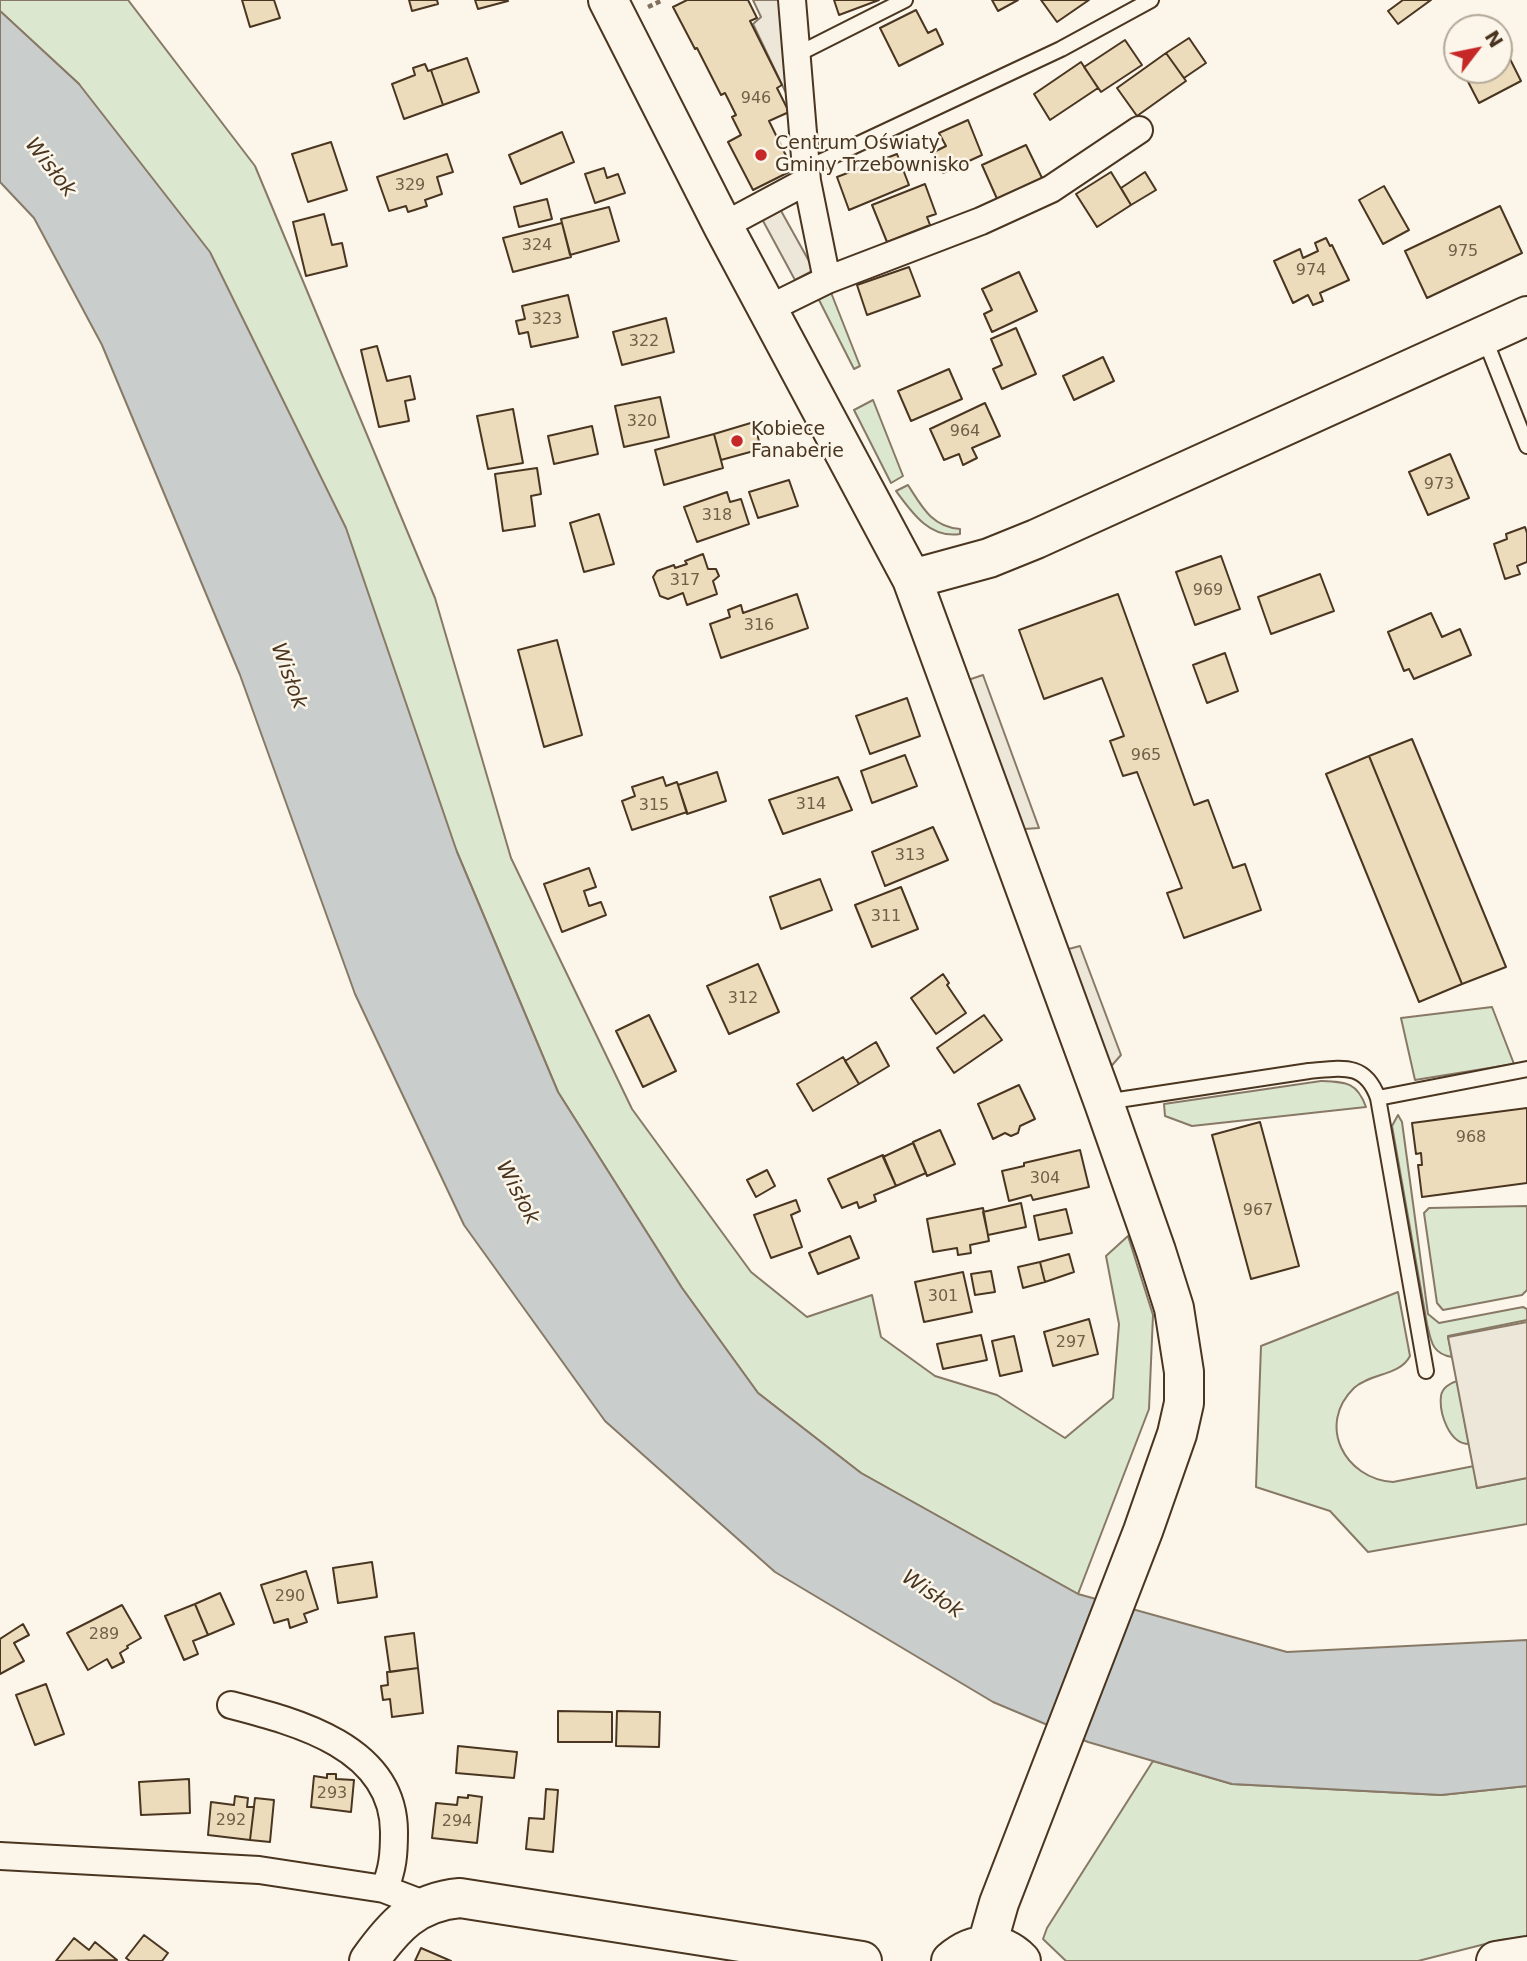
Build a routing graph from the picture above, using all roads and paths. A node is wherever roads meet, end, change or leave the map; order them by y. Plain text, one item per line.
1 (608, 0) edge
2 (792, 0) edge
3 (905, 0) edge
4 (1151, 0) edge
5 (796, 55) junction
6 (1139, 130) dead end
7 (806, 175) junction
8 (723, 226) junction
9 (827, 280) junction
10 (768, 309) junction
11 (1527, 316) edge
12 (1483, 335) junction
13 (1527, 446) edge
14 (912, 579) junction
15 (1527, 1069) edge
16 (1378, 1098) junction
17 (1104, 1103) junction
18 (1426, 1371) dead end
19 (231, 1705) dead end
20 (0, 1856) edge
21 (384, 1889) junction
22 (426, 1905) junction
23 (987, 1945) junction
24 (1527, 1956) edge
25 (369, 1961) edge
26 (862, 1961) edge
27 (950, 1961) edge
28 (1021, 1961) edge
29 (1496, 1961) edge

1 - 8 street
2 - 5 street
3 - 5 lane
4 - 7 lane
5 - 7 street
6 - 9 street
7 - 8 street
7 - 9 street
8 - 10 street
9 - 10 street
10 - 14 street
11 - 12 street
12 - 13 lane
12 - 14 street
14 - 17 street
15 - 16 lane
16 - 17 lane
16 - 18 lane
17 - 23 street
19 - 21 street
20 - 21 street
21 - 22 street
22 - 25 street
22 - 26 street
23 - 27 street
23 - 28 street
24 - 29 street

